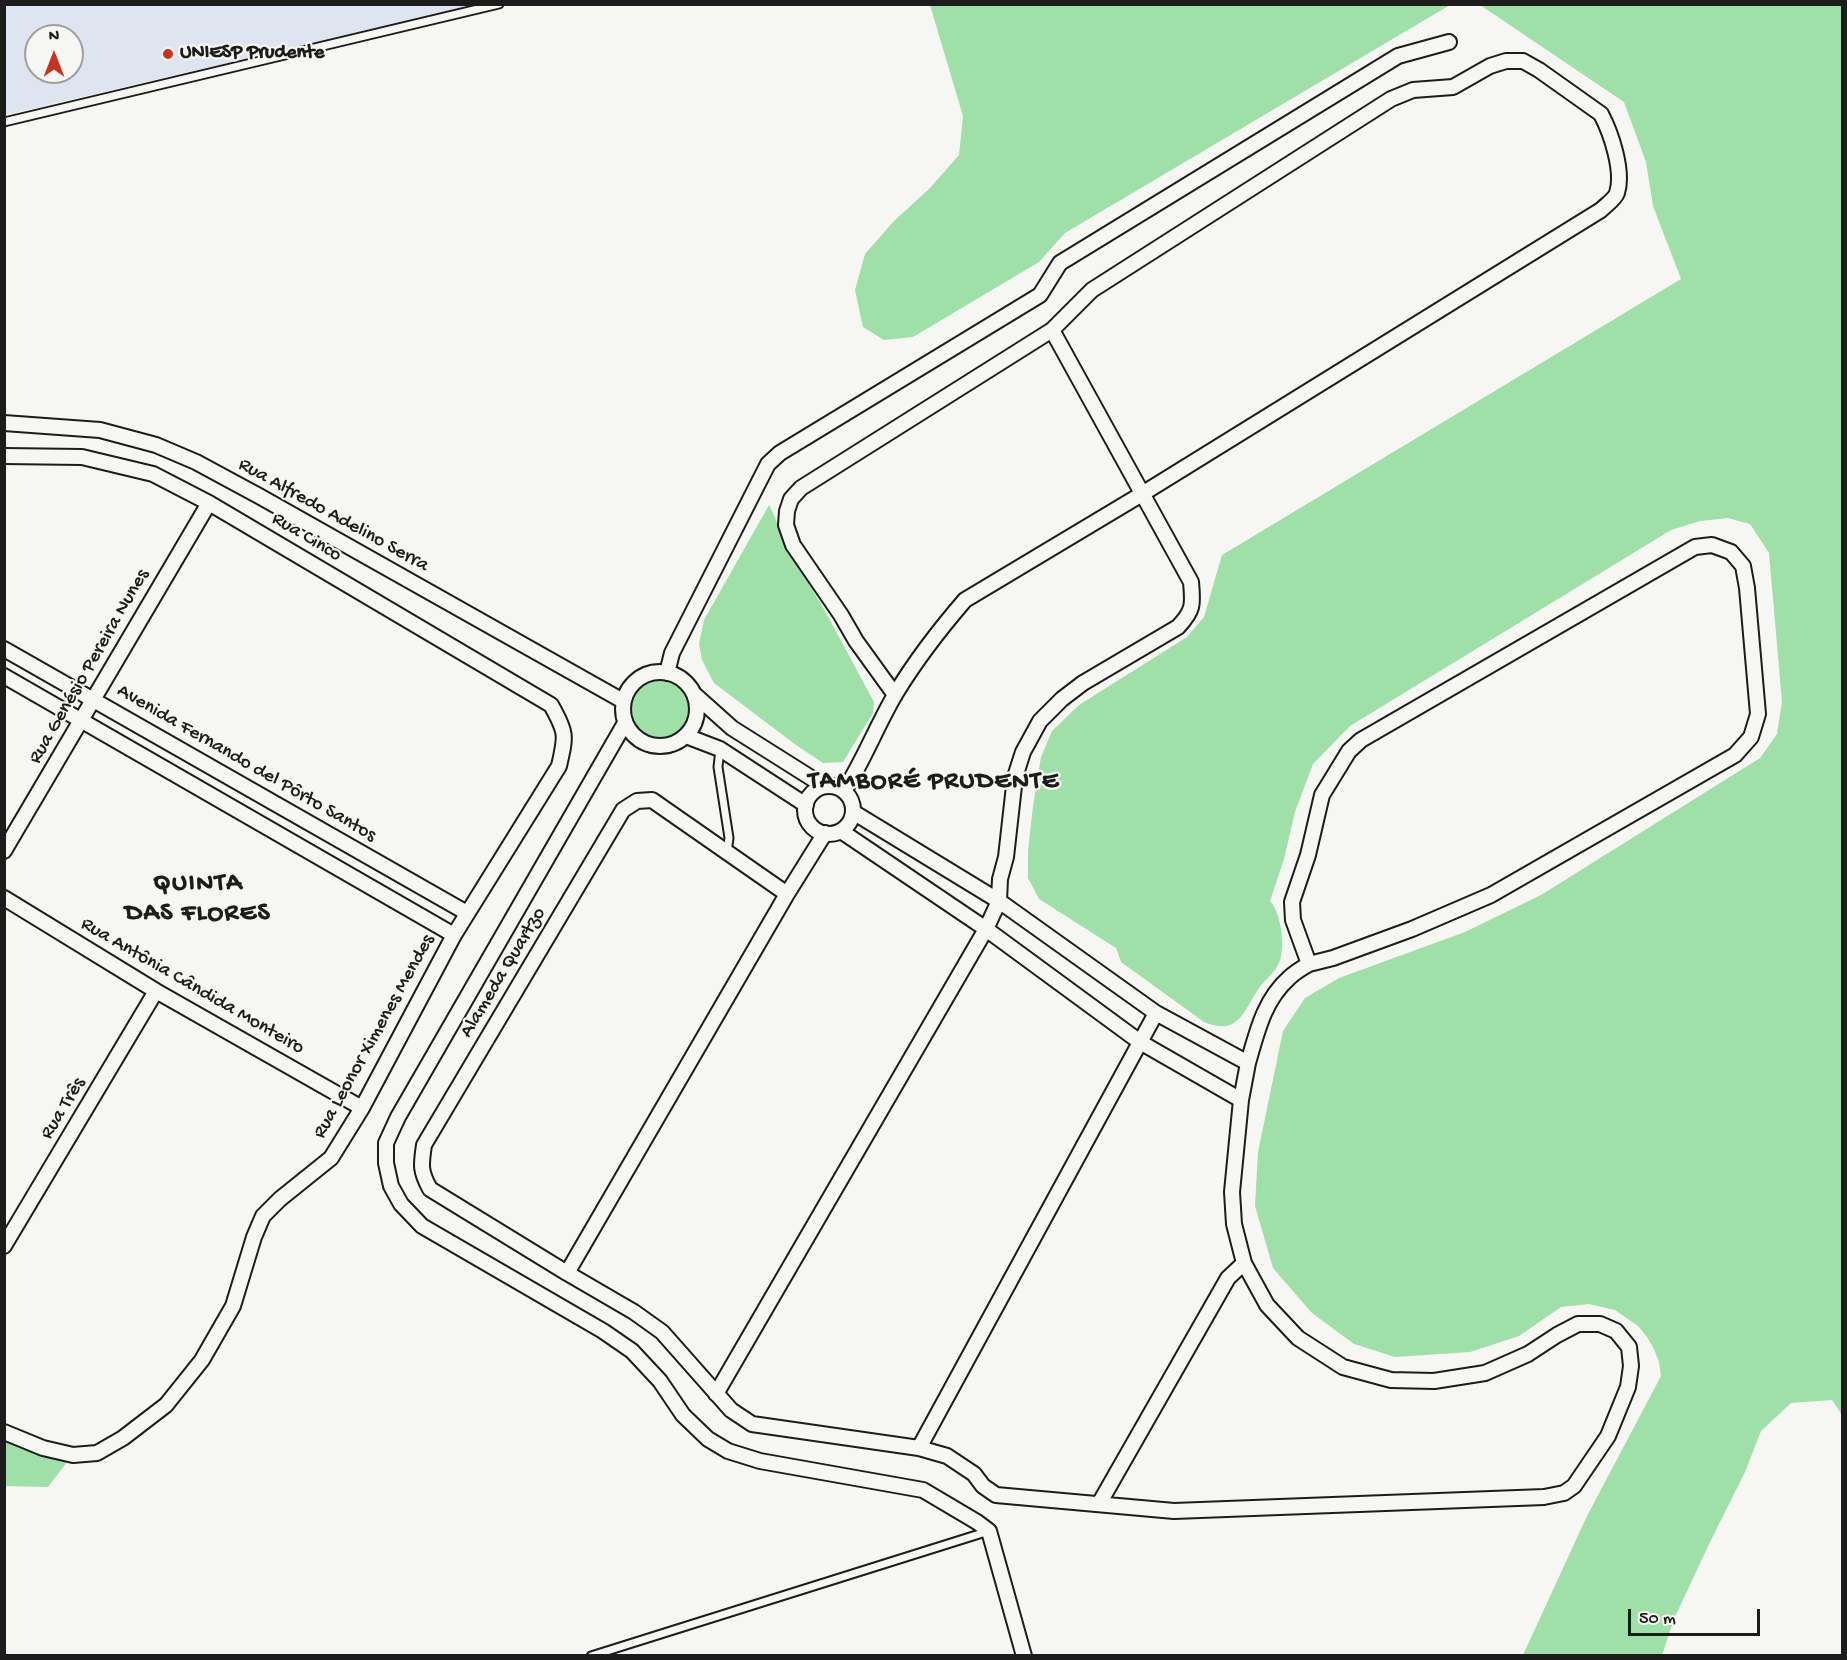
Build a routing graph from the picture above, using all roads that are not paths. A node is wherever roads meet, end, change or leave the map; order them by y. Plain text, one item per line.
1 (499, 4) edge
2 (1449, 42) dead end
3 (4, 122) edge
4 (1052, 330) junction
5 (4, 423) edge
6 (4, 456) edge
7 (1142, 494) junction
8 (209, 503) junction
9 (4, 648) edge
10 (667, 673) junction
11 (4, 676) edge
12 (694, 693) junction
13 (895, 695) junction
14 (92, 699) junction
15 (623, 701) junction
16 (80, 720) junction
17 (560, 721) joint
18 (625, 723) junction
19 (686, 736) junction
20 (720, 749) junction
21 (824, 786) junction
22 (844, 791) junction
23 (806, 806) junction
24 (853, 812) junction
25 (841, 831) junction
26 (825, 833) junction
27 (4, 851) edge
28 (727, 852) junction
29 (787, 894) junction
30 (4, 898) edge
31 (999, 901) junction
32 (467, 914) junction
33 (986, 929) junction
34 (454, 935) junction
35 (1309, 964) junction
36 (156, 991) junction
37 (1156, 1013) junction
38 (1140, 1042) junction
39 (1248, 1063) junction
40 (1240, 1100) junction
41 (362, 1108) junction
42 (4, 1246) edge
43 (1244, 1263) junction
44 (567, 1273) junction
45 (716, 1394) junction
46 (4, 1432) edge
47 (920, 1448) junction
48 (1100, 1504) junction
49 (988, 1531) junction
50 (591, 1656) edge
51 (1024, 1656) edge

1 - 3 lane
2 - 10 street
4 - 7 street
4 - 7 street
4 - 13 street
5 - 15 street, Rua Alfredo Adelino Serra
6 - 8 street, Rua Cinco
7 - 13 street
7 - 31 street
8 - 14 street, Rua Genésio Pereira Nunes
8 - 17 street, Rua Cinco
9 - 14 street, Avenida Fernando del Pôrto Santos
10 - 12 street
10 - 15 street
11 - 16 street
12 - 19 street
12 - 21 street
13 - 22 street
14 - 16 street, Rua Genésio Pereira Nunes
14 - 32 street, Avenida Fernando del Pôrto Santos
15 - 18 street
16 - 27 street, Rua Genésio Pereira Nunes
16 - 34 street
17 - 32 street, Rua Leonor Ximenes Mendes
18 - 19 street
18 - 49 street
19 - 20 street
20 - 23 street
20 - 28 lane
21 - 22 street
21 - 23 street
22 - 24 street
23 - 26 street
24 - 25 street
24 - 31 street
25 - 26 street
25 - 33 street
26 - 29 street
28 - 29 street, Alameda Quartzo
28 - 44 street, Alameda Quartzo
29 - 44 street
30 - 36 street, Rua Antônia Cândida Monteiro
31 - 33 street
31 - 37 street
32 - 34 street, Rua Leonor Ximenes Mendes
33 - 38 street
33 - 45 street
34 - 41 street, Rua Leonor Ximenes Mendes
35 - 35 street
35 - 39 street
36 - 41 street, Rua Antônia Cândida Monteiro
36 - 42 street, Rua Três
37 - 38 street
37 - 39 street
38 - 40 street
38 - 47 street
39 - 40 street
40 - 43 street
41 - 46 street, Rua Leonor Ximenes Mendes
43 - 48 street
43 - 48 street
44 - 45 street
45 - 47 street
47 - 48 street
49 - 50 lane
49 - 51 street

